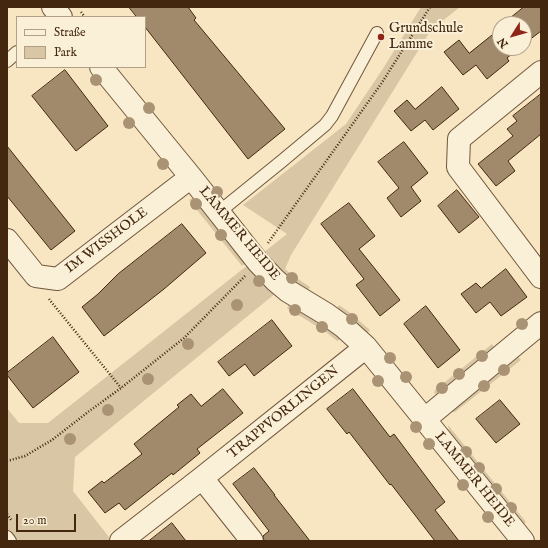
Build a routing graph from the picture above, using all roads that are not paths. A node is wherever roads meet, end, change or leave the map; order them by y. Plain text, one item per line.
1 (53, 7) edge
2 (60, 16) edge
3 (377, 33) dead end
4 (16, 53) edge
5 (7, 61) edge
6 (103, 68) edge
7 (541, 72) edge
8 (191, 177) junction
9 (219, 212) junction
10 (7, 240) edge
11 (541, 277) edge
12 (541, 323) edge
13 (366, 347) junction
14 (425, 419) junction
15 (202, 478) junction
16 (7, 537) edge
17 (10, 541) edge
18 (121, 541) edge
19 (252, 541) edge
20 (523, 541) edge

1 - 2 street
3 - 9 lane
4 - 5 lane
6 - 8 street, LAMMER HEIDE
7 - 11 street
8 - 9 street, LAMMER HEIDE
8 - 10 street, IM WISSHOLE
9 - 13 street, LAMMER HEIDE
12 - 14 street, LAMMER HEIDE
13 - 14 street, LAMMER HEIDE
13 - 15 street, TRAPPVORLINGEN
14 - 20 street, LAMMER HEIDE
15 - 18 street, TRAPPVORLINGEN
15 - 19 street
16 - 17 lane

